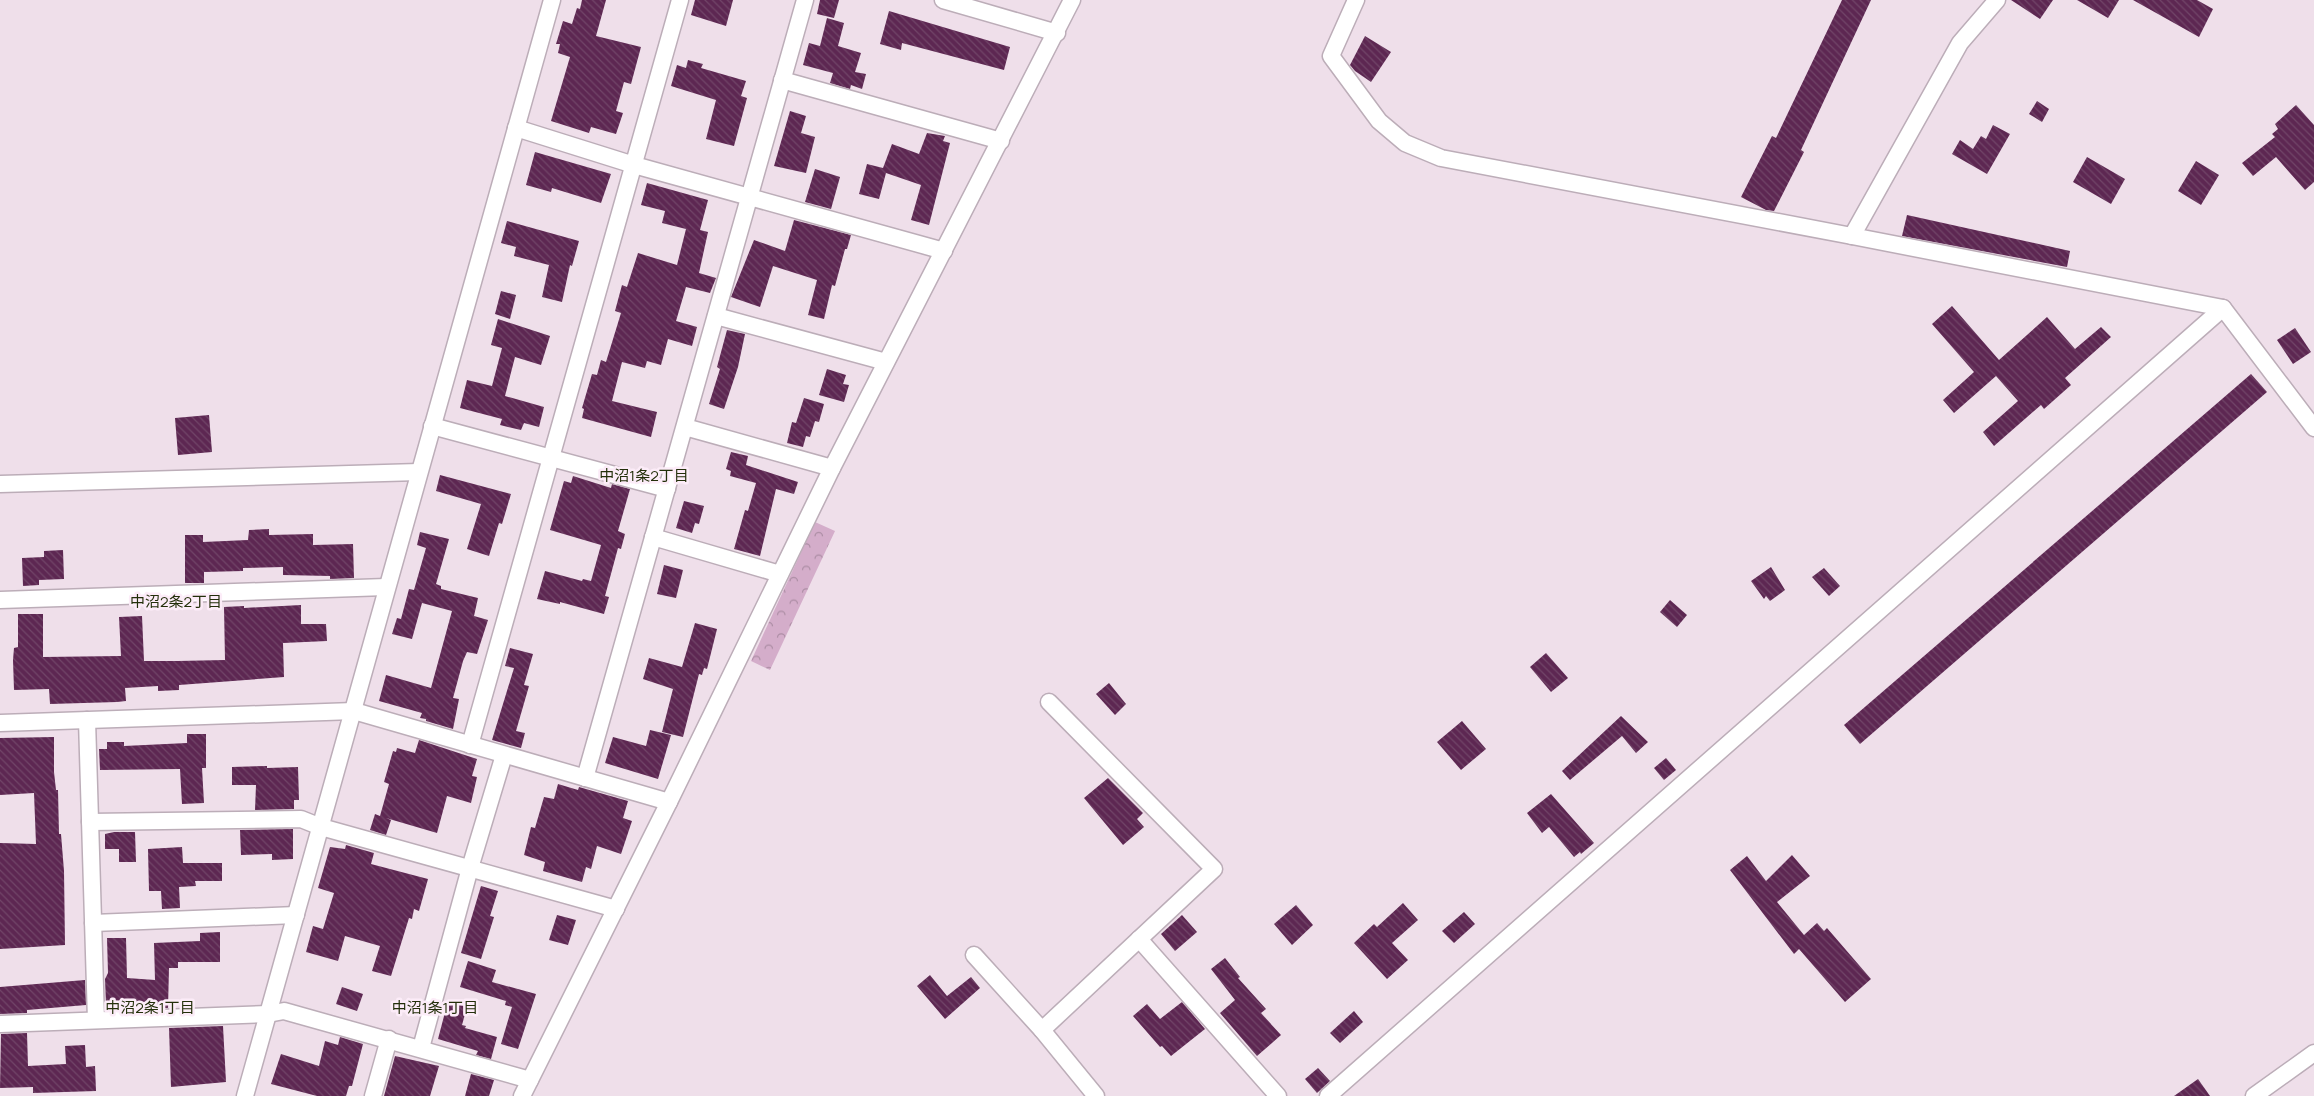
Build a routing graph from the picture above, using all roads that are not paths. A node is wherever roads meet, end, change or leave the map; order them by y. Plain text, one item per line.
1 (552, 0) edge
2 (680, 0) edge
3 (805, 0) edge
4 (943, 0) edge
5 (1072, 0) edge
6 (1356, 0) edge
7 (1996, 0) edge
8 (1057, 32) junction
9 (782, 80) junction
10 (516, 128) junction
11 (1001, 141) junction
12 (634, 165) junction
13 (750, 196) junction
14 (1852, 236) junction
15 (944, 251) junction
16 (2223, 308) junction
17 (716, 316) junction
18 (886, 362) junction
19 (432, 426) junction
20 (684, 426) junction
21 (2314, 428) edge
22 (551, 457) junction
23 (832, 468) junction
24 (419, 472) junction
25 (0, 484) edge
26 (667, 488) junction
27 (653, 537) junction
28 (780, 574) junction
29 (386, 587) junction
30 (0, 600) edge
31 (1049, 702) dead end
32 (354, 711) junction
33 (87, 720) junction
34 (0, 723) edge
35 (470, 745) junction
36 (504, 755) junction
37 (585, 778) junction
38 (669, 802) junction
39 (90, 822) junction
40 (321, 827) junction
41 (470, 868) junction
42 (616, 909) junction
43 (296, 915) junction
44 (93, 923) junction
45 (1139, 940) junction
46 (974, 955) dead end
47 (268, 1014) junction
48 (96, 1020) junction
49 (0, 1024) edge
50 (1042, 1030) junction
51 (389, 1039) junction
52 (421, 1048) junction
53 (2314, 1053) edge
54 (530, 1080) junction
55 (245, 1096) edge
56 (373, 1096) edge
57 (522, 1096) edge
58 (1096, 1096) edge
59 (1278, 1096) edge
60 (1328, 1096) edge
61 (2254, 1096) edge

1 - 10 street
2 - 12 street
3 - 9 street
4 - 8 street
5 - 8 street
6 - 14 street
7 - 14 street
8 - 11 street
9 - 11 street
9 - 13 street
10 - 12 street
10 - 19 street
11 - 15 street
12 - 13 street
12 - 22 street
13 - 15 street
13 - 17 street
14 - 16 street
15 - 18 street
16 - 21 street
16 - 60 street
17 - 18 street
17 - 20 street
18 - 23 street
19 - 22 street
19 - 24 street
20 - 23 street
20 - 26 street
22 - 26 street
22 - 35 street
23 - 28 street
24 - 25 street
24 - 29 street
26 - 27 street
27 - 28 street
27 - 37 street
28 - 38 street
29 - 30 street
29 - 32 street
31 - 45 street
32 - 33 street
32 - 35 street
32 - 40 street
33 - 34 street
33 - 39 street
35 - 36 street
36 - 37 street
36 - 41 street
37 - 38 street
38 - 42 street
39 - 40 street
39 - 44 street
40 - 41 street
40 - 43 street
41 - 42 street
41 - 52 street
42 - 54 street
43 - 44 street
43 - 47 street
44 - 48 street
45 - 50 street
45 - 59 street
46 - 50 street
47 - 48 street
47 - 51 street
47 - 55 street
48 - 49 street
50 - 58 street
51 - 52 street
51 - 56 street
52 - 54 street
53 - 61 street
54 - 57 street

